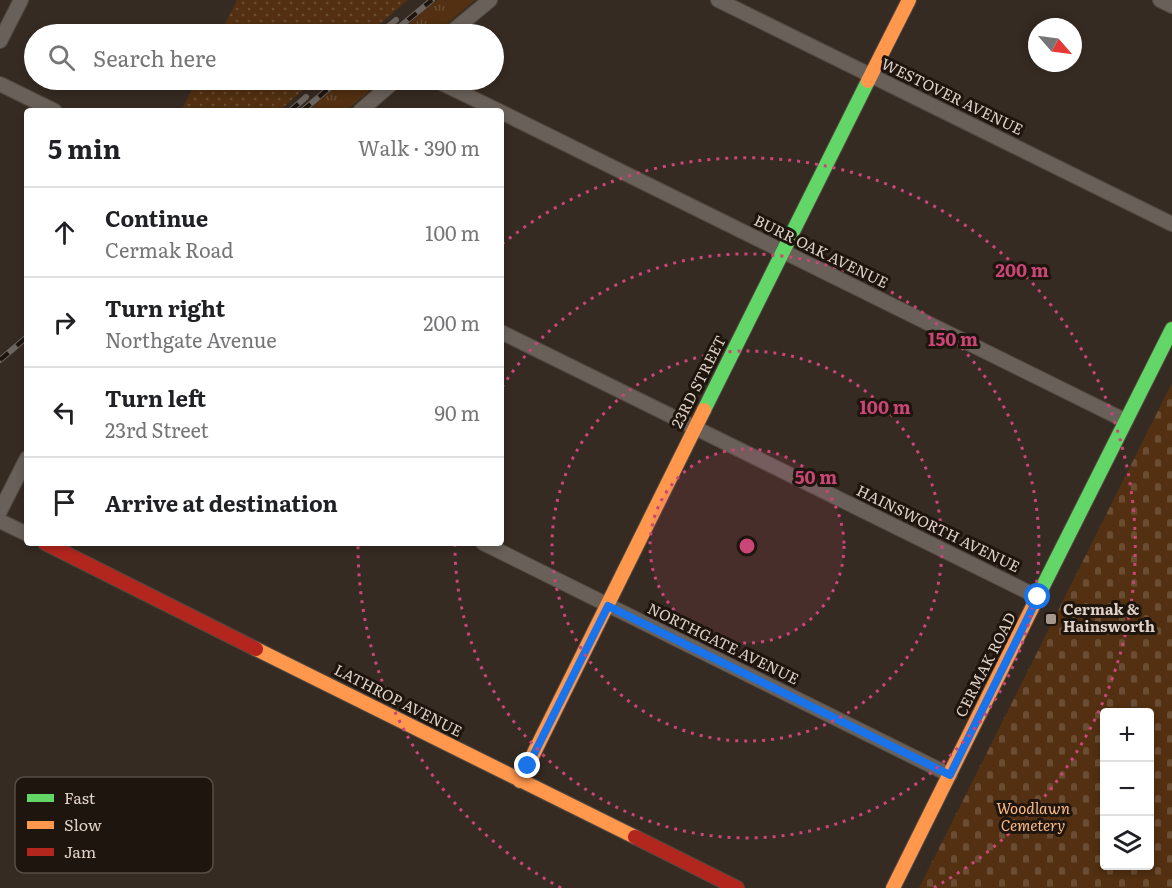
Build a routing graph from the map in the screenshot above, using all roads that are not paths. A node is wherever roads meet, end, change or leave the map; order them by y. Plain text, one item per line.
1 (21, 0) edge
2 (490, 0) edge
3 (718, 0) edge
4 (909, 0) edge
5 (1160, 0) edge
6 (1172, 6) edge
7 (461, 24) edge
8 (0, 41) edge
9 (872, 76) junction
10 (0, 84) edge
11 (384, 90) edge
12 (455, 90) edge
13 (49, 108) edge
14 (363, 108) edge
15 (492, 108) edge
16 (504, 114) edge
17 (1172, 224) edge
18 (783, 252) junction
19 (1172, 329) edge
20 (504, 333) edge
21 (1126, 422) junction
22 (694, 427) junction
23 (24, 464) edge
24 (0, 511) edge
25 (0, 520) edge
26 (24, 532) edge
27 (51, 546) edge
28 (489, 546) edge
29 (1038, 597) junction
30 (608, 606) junction
31 (950, 775) junction
32 (520, 781) junction
33 (737, 888) edge
34 (893, 888) edge

1 - 8 street
2 - 7 street
3 - 9 street, WESTOVER AVENUE
4 - 9 street, 23RD STREET
5 - 6 street
9 - 17 street, WESTOVER AVENUE
9 - 18 street, 23RD STREET
10 - 13 street
11 - 14 street
12 - 15 street, BURR OAK AVENUE
16 - 18 street, BURR OAK AVENUE
18 - 21 street, BURR OAK AVENUE
18 - 22 street, 23RD STREET
19 - 21 street, CERMAK ROAD
20 - 22 street, HAINSWORTH AVENUE
21 - 29 street, CERMAK ROAD
22 - 29 street, HAINSWORTH AVENUE
22 - 30 street, 23RD STREET
23 - 24 street
25 - 26 street
27 - 32 street, LATHROP AVENUE
28 - 30 street, NORTHGATE AVENUE
29 - 31 street, CERMAK ROAD
30 - 31 street, NORTHGATE AVENUE
30 - 32 street, 23RD STREET
31 - 34 street, CERMAK ROAD
32 - 33 street, LATHROP AVENUE

